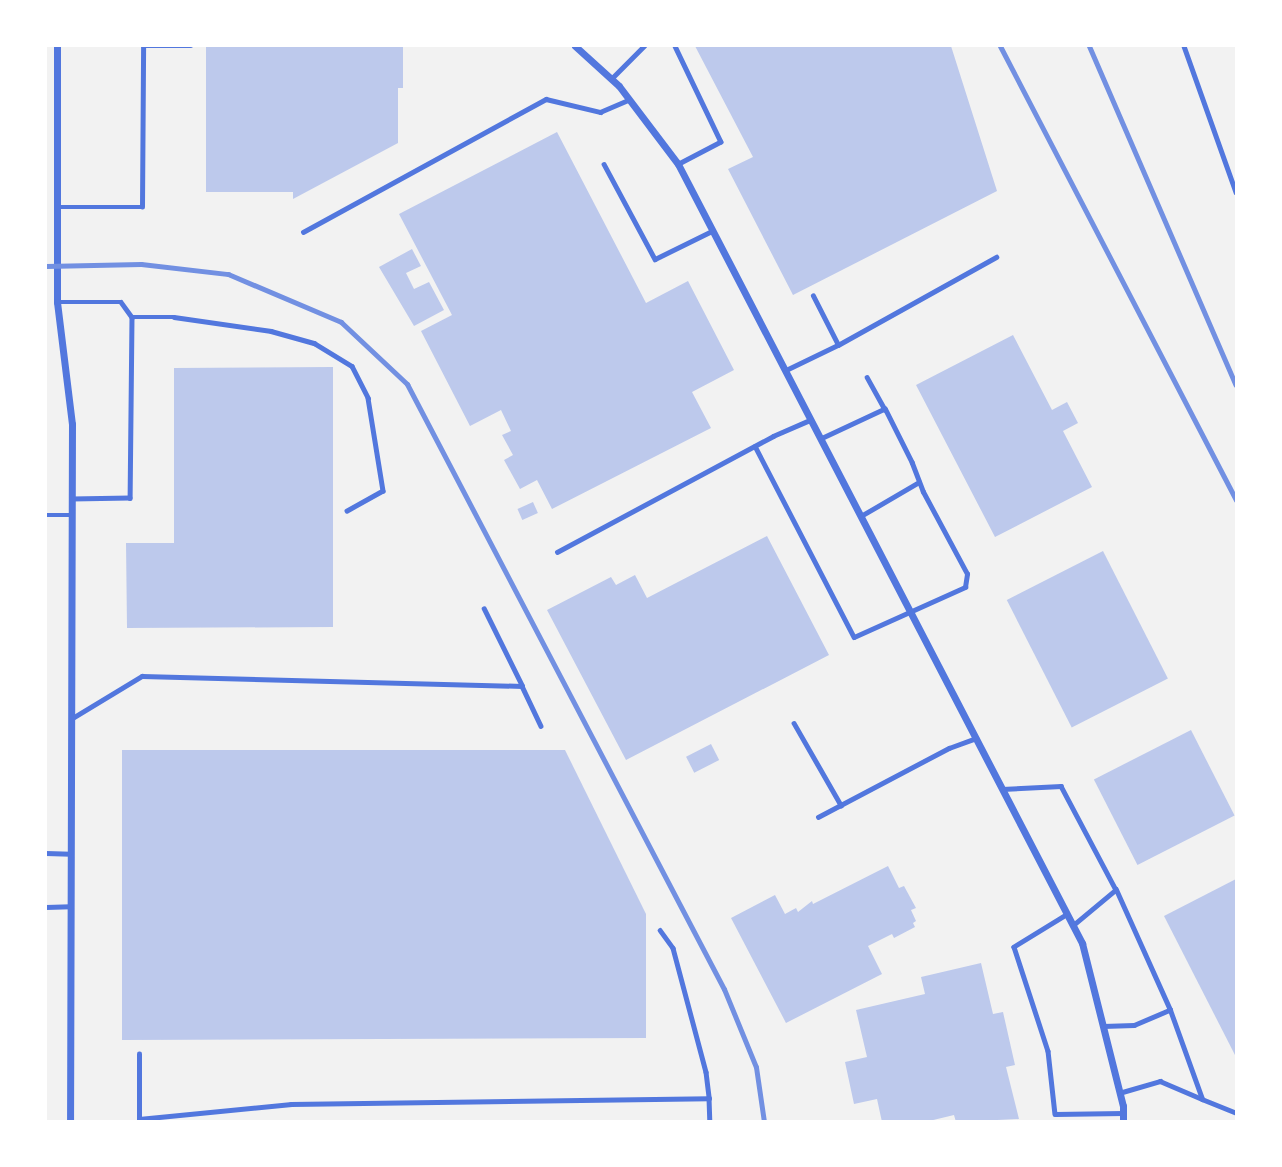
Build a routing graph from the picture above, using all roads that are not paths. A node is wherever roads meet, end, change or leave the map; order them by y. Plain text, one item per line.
1 (57, 46) edge
2 (143, 46) edge
3 (191, 46) edge
4 (575, 46) edge
5 (644, 46) edge
6 (675, 46) edge
7 (1184, 46) edge
8 (611, 79) junction
9 (629, 99) junction
10 (604, 164) dead end
11 (678, 164) junction
12 (1237, 192) edge
13 (57, 206) junction
14 (712, 231) junction
15 (303, 232) dead end
16 (996, 257) dead end
17 (813, 296) dead end
18 (58, 302) junction
19 (132, 317) junction
20 (838, 345) junction
21 (785, 371) junction
22 (867, 377) dead end
23 (885, 409) junction
24 (811, 420) junction
25 (821, 439) junction
26 (755, 446) junction
27 (919, 482) junction
28 (71, 499) junction
29 (347, 511) dead end
30 (46, 515) edge
31 (71, 515) junction
32 (861, 516) junction
33 (557, 552) dead end
34 (484, 609) dead end
35 (909, 609) junction
36 (522, 686) junction
37 (71, 719) junction
38 (794, 723) dead end
39 (541, 726) dead end
40 (976, 738) junction
41 (1002, 789) junction
42 (841, 805) junction
43 (818, 817) dead end
44 (46, 853) edge
45 (70, 854) junction
46 (1116, 890) junction
47 (70, 906) junction
48 (46, 907) edge
49 (1067, 914) junction
50 (1073, 926) junction
51 (660, 930) dead end
52 (1170, 1010) junction
53 (1102, 1026) junction
54 (139, 1054) dead end
55 (1119, 1093) junction
56 (709, 1098) junction
57 (1202, 1099) junction
58 (1237, 1113) edge
59 (1123, 1117) edge
60 (139, 1120) edge
61 (70, 1122) edge
62 (710, 1122) edge

1 - 13 street
2 - 3 lane
2 - 13 lane
4 - 8 street
5 - 8 lane
6 - 11 lane
7 - 12 lane
8 - 9 street
9 - 11 street
9 - 15 lane
10 - 14 lane
11 - 14 street
13 - 18 street
14 - 21 street
16 - 20 lane
17 - 20 lane
18 - 19 lane
18 - 28 street
19 - 28 lane
19 - 29 lane
20 - 21 lane
21 - 24 street
22 - 23 lane
23 - 25 lane
23 - 27 lane
24 - 25 street
24 - 26 lane
25 - 32 street
26 - 33 lane
26 - 35 lane
27 - 32 lane
27 - 35 lane
28 - 31 street
30 - 31 lane
31 - 37 street
32 - 35 street
34 - 36 lane
35 - 40 street
36 - 37 lane
36 - 39 lane
37 - 45 street
38 - 42 lane
40 - 41 street
40 - 42 lane
41 - 46 lane
41 - 49 street
42 - 43 lane
44 - 45 lane
45 - 47 street
46 - 50 lane
46 - 52 lane
47 - 48 lane
47 - 61 street
49 - 50 street
49 - 59 lane
50 - 53 street
51 - 56 lane
52 - 53 lane
52 - 57 lane
53 - 55 street
54 - 60 lane
55 - 57 lane
55 - 59 street
56 - 60 lane
56 - 62 lane
57 - 58 lane

